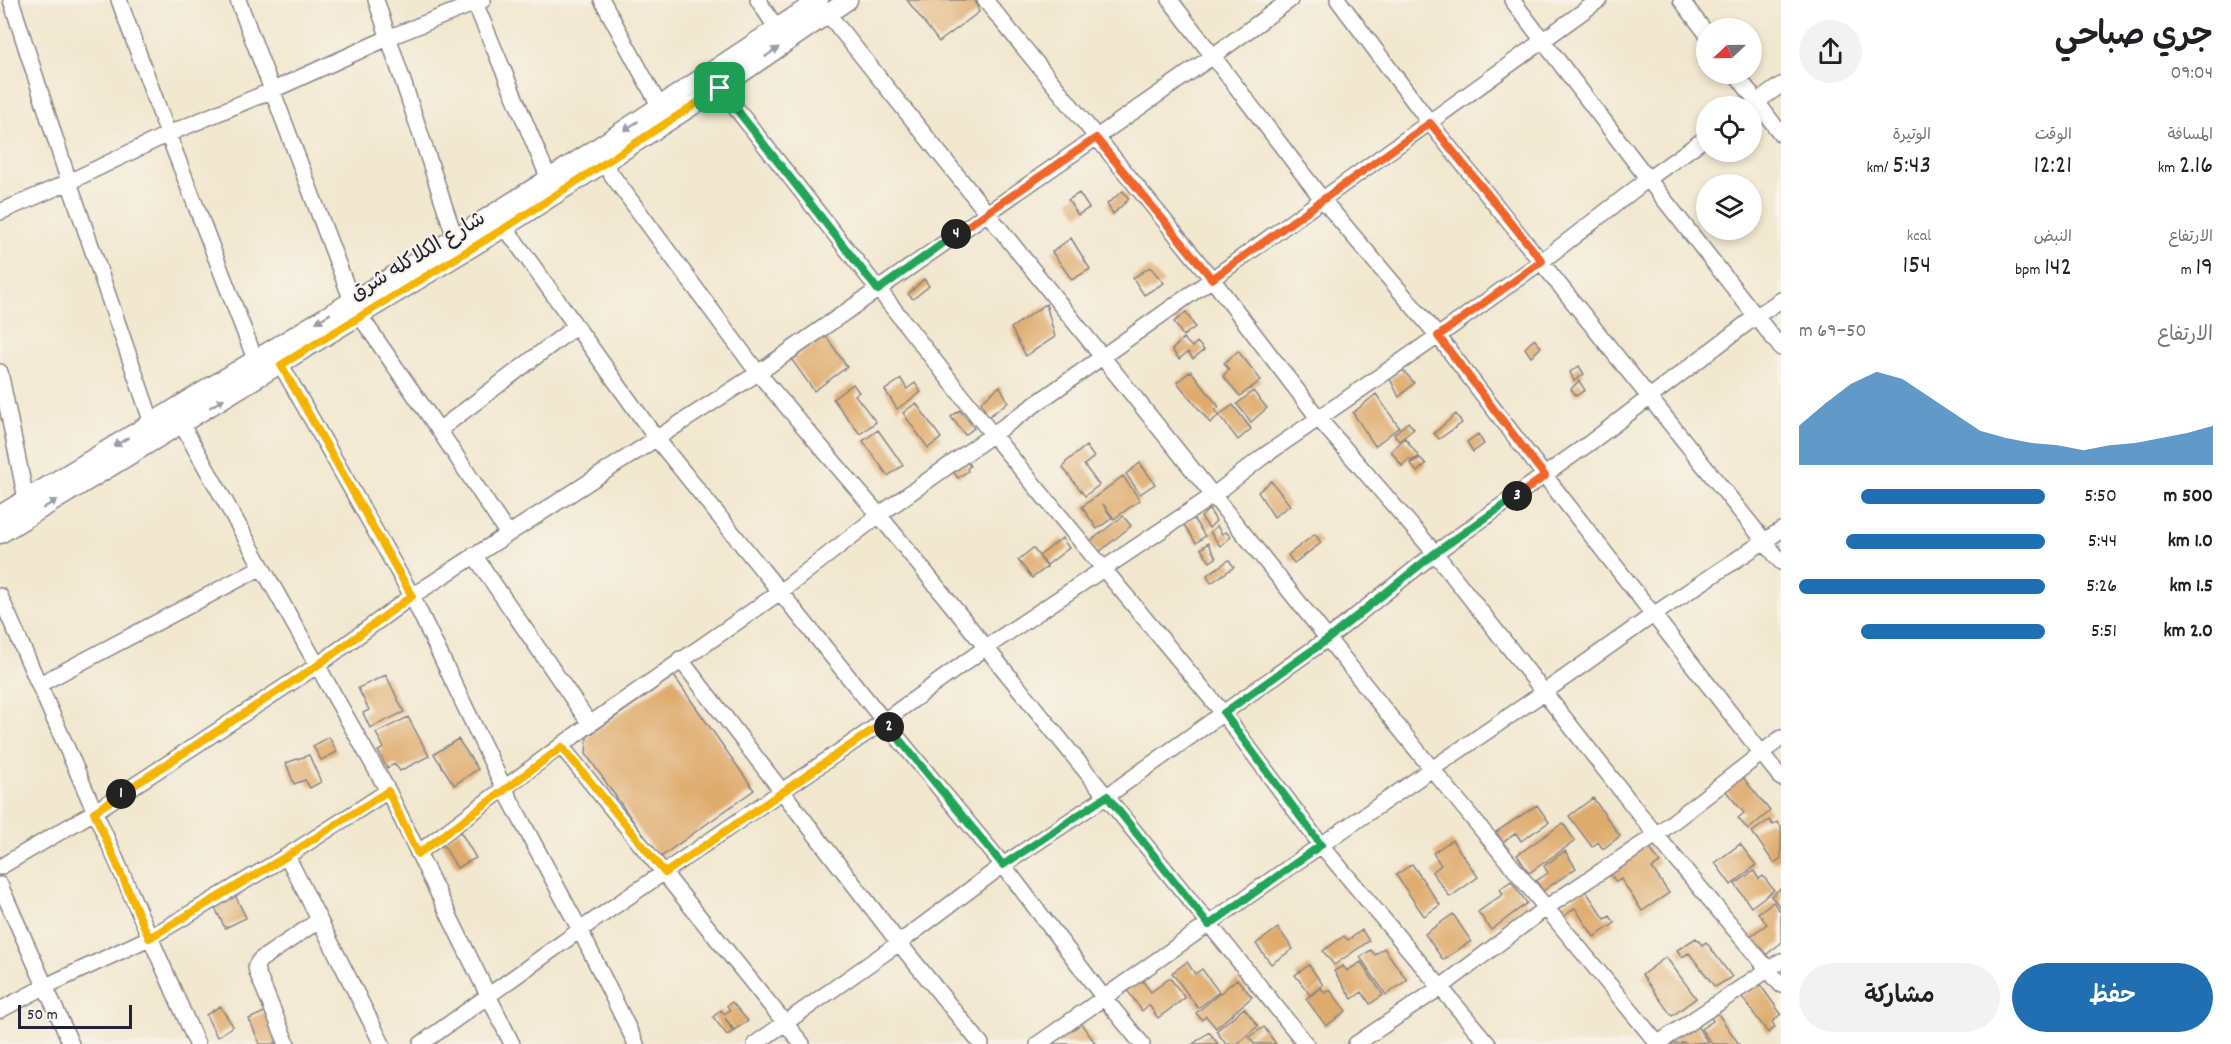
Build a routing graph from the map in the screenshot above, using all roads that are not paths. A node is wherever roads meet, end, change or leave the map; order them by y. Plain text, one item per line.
1 (10, 0) edge
2 (119, 0) edge
3 (238, 0) edge
4 (376, 0) edge
5 (602, 0) edge
6 (758, 0) edge
7 (848, 0) edge
8 (985, 0) edge
9 (1170, 0) edge
10 (1290, 0) edge
11 (1338, 0) edge
12 (1512, 0) edge
13 (1599, 0) edge
14 (1681, 0) edge
15 (479, 2) edge
16 (824, 7) edge
17 (1696, 20) edge
18 (777, 29) junction
19 (390, 37) junction
20 (1544, 41) junction
21 (1213, 56) junction
22 (1781, 85) edge
23 (720, 88) junction
24 (273, 90) junction
25 (1762, 98) edge
26 (660, 107) junction
27 (1762, 113) edge
28 (1430, 123) junction
29 (168, 134) junction
30 (1781, 134) edge
31 (1096, 138) junction
32 (1696, 145) edge
33 (603, 163) junction
34 (549, 179) junction
35 (1648, 179) junction
36 (69, 182) junction
37 (1322, 199) junction
38 (0, 212) edge
39 (986, 213) junction
40 (505, 228) junction
41 (455, 238) junction
42 (1542, 261) junction
43 (1212, 279) junction
44 (878, 290) junction
45 (1781, 300) edge
46 (356, 308) junction
47 (1755, 317) junction
48 (576, 326) junction
49 (1438, 336) junction
50 (1781, 348) edge
51 (1102, 356) junction
52 (255, 359) junction
53 (281, 365) junction
54 (0, 372) edge
55 (758, 373) junction
56 (1649, 398) junction
57 (1320, 419) junction
58 (152, 423) junction
59 (182, 425) junction
60 (439, 430) junction
61 (992, 434) junction
62 (656, 438) junction
63 (1545, 476) junction
64 (1214, 495) junction
65 (26, 499) junction
66 (879, 514) junction
67 (0, 515) edge
68 (1781, 530) edge
69 (507, 533) junction
70 (0, 534) edge
71 (1765, 542) junction
72 (1435, 553) junction
73 (474, 555) junction
74 (1781, 562) edge
75 (262, 567) junction
76 (1104, 569) junction
77 (780, 592) junction
78 (0, 596) edge
79 (412, 596) junction
80 (1653, 615) junction
81 (1328, 639) junction
82 (985, 648) junction
83 (680, 659) junction
84 (318, 665) junction
85 (40, 684) junction
86 (1543, 693) junction
87 (1224, 713) junction
88 (884, 722) junction
89 (590, 724) junction
90 (1781, 738) edge
91 (562, 747) junction
92 (1761, 754) junction
93 (1432, 769) junction
94 (1781, 778) edge
95 (504, 788) junction
96 (388, 791) junction
97 (782, 792) junction
98 (1107, 796) junction
99 (94, 812) junction
100 (1656, 835) junction
101 (1321, 845) junction
102 (418, 854) junction
103 (287, 856) junction
104 (1003, 865) junction
105 (0, 867) edge
106 (665, 873) junction
107 (0, 885) edge
108 (1547, 907) junction
109 (318, 921) junction
110 (1209, 925) junction
111 (580, 930) junction
112 (149, 938) junction
113 (899, 943) junction
114 (1775, 965) edge
115 (1781, 985) edge
116 (46, 986) junction
117 (1441, 987) junction
118 (488, 995) junction
119 (1104, 998) junction
120 (0, 1010) edge
121 (784, 1022) junction
122 (71, 1044) edge
123 (197, 1044) edge
124 (287, 1044) edge
125 (382, 1044) edge
126 (421, 1044) edge
127 (512, 1044) edge
128 (636, 1044) edge
129 (755, 1044) edge
130 (802, 1044) edge
131 (981, 1044) edge
132 (1038, 1044) edge
133 (1142, 1044) edge
134 (1306, 1044) edge
135 (1356, 1044) edge
136 (1488, 1044) edge
137 (1657, 1044) edge

1 - 36 street
2 - 29 street
3 - 24 street
4 - 19 street
5 - 26 street
6 - 18 street
7 - 16 street, شارع الكلاكله شرق
8 - 31 street
9 - 21 street
10 - 21 street
11 - 28 street
12 - 20 street
13 - 20 street
14 - 17 street
15 - 19 street
15 - 34 street
16 - 18 street, شارع الكلاكله شرق
23 -> 16 street, شارع الكلاكله شرق
16 - 39 street
18 - 26 street, شارع الكلاكله شرق
19 - 24 street
19 - 41 street
20 - 28 street
20 - 35 street
21 - 31 street
21 - 37 street
22 - 25 street
23 - 33 street, شارع الكلاكله شرق
23 - 44 street
24 - 29 street
24 - 46 street
26 -> 34 street, شارع الكلاكله شرق
27 - 30 street
28 - 37 street
28 - 42 street
29 - 36 street
29 - 52 street
31 - 39 street
31 - 43 street
32 - 35 street
33 - 40 street, شارع الكلاكله شرق
33 - 55 street
34 - 41 street, شارع الكلاكله شرق
35 - 42 street
35 - 47 street
36 - 38 street
36 - 58 street
37 - 43 street
37 - 49 street
39 - 44 street
39 - 51 street
40 - 46 street, شارع الكلاكله شرق
40 - 48 street
41 - 46 street, شارع الكلاكله شرق
42 - 49 street
42 - 56 street
43 - 51 street
43 - 57 street
44 - 55 street
44 - 61 street
45 - 47 street
46 -> 52 street, شارع الكلاكله شرق
46 - 53 street, شارع الكلاكله شرق
46 - 60 street
47 - 50 street
47 - 56 street
48 - 60 street
48 - 62 street
49 - 57 street
49 - 63 street
51 - 61 street
51 - 64 street
52 - 58 street, شارع الكلاكله شرق
59 -> 53 street, شارع الكلاكله شرق
53 - 79 street
54 - 65 street
55 - 62 street
55 - 66 street
56 - 63 street
56 - 71 street
57 - 64 street
57 - 72 street
58 -> 65 street, شارع الكلاكله شرق
70 -> 59 street, شارع الكلاكله شرق
59 - 75 street
60 - 69 street
61 - 66 street
61 - 76 street
62 - 69 street
62 - 77 street
63 - 72 street
63 - 80 street
64 - 76 street
64 - 81 street
65 - 67 street, شارع الكلاكله شرق
66 - 77 street
66 - 82 street
68 - 71 street
69 - 73 street
71 - 74 street
71 - 80 street
72 - 81 street
72 - 86 street
73 - 79 street
73 - 89 street
75 - 84 street
75 - 85 street
76 - 82 street
76 - 87 street
77 - 83 street
77 - 88 street
78 - 85 street
79 - 84 street
79 - 95 street
80 - 86 street
80 - 92 street
81 - 87 street
81 - 93 street
82 - 88 street
82 - 98 street
83 - 89 street
83 - 97 street
84 - 96 street
84 - 99 street
85 - 99 street
86 - 93 street
86 - 100 street
87 - 98 street
87 - 101 street
88 - 97 street
88 - 104 street
89 - 91 street
90 - 92 street
91 - 95 street
91 - 106 street
92 - 94 street
92 - 100 street
93 - 101 street
93 - 108 street
95 - 102 street
95 - 111 street
96 - 102 street
96 - 103 street
97 - 106 street
97 - 113 street
98 - 104 street
98 - 110 street
99 - 105 street
99 - 112 street
100 - 108 street
100 - 114 street
101 - 110 street
101 - 117 street
102 - 118 street
103 - 109 street
103 - 112 street
104 - 113 street
104 - 119 street
106 - 111 street
106 - 121 street
107 - 116 street
108 - 117 street
108 - 137 street
109 - 124 street
109 - 125 street
110 - 119 street
110 - 134 street
111 - 118 street
111 - 128 street
112 - 116 street
112 - 123 street
113 - 121 street
113 - 131 street
114 - 115 street
114 - 137 street
116 - 120 street
116 - 122 street
117 - 135 street
117 - 136 street
118 - 126 street
118 - 127 street
119 - 132 street
119 - 133 street
121 - 129 street
121 - 130 street

